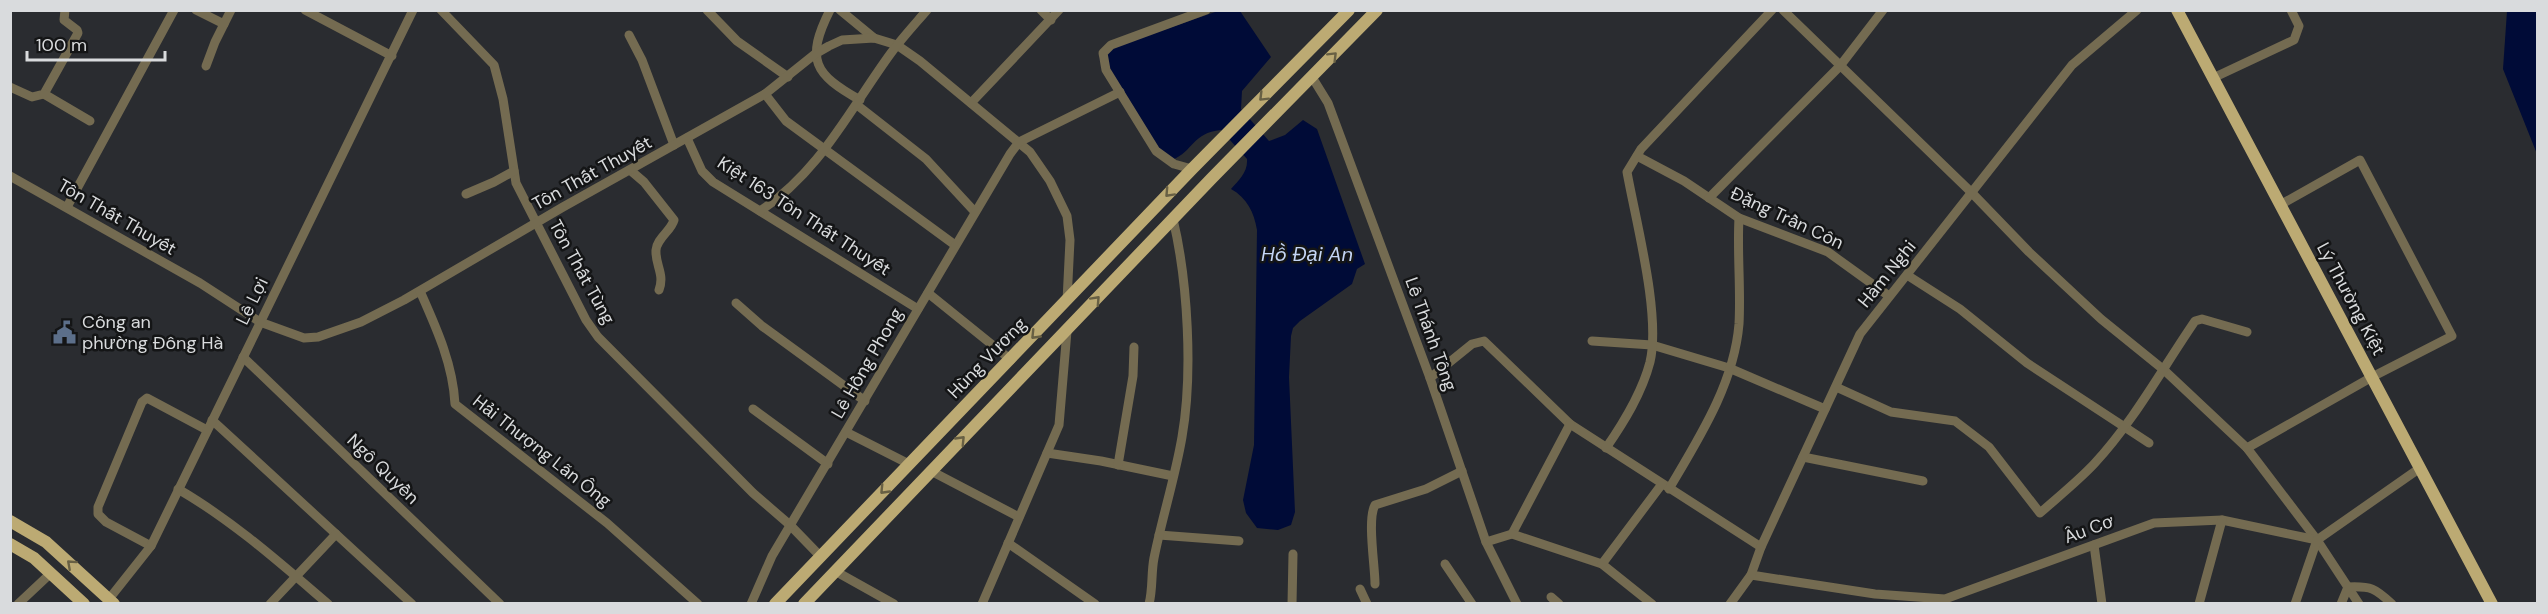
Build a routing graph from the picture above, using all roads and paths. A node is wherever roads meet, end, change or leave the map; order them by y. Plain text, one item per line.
1 (65, 10) edge
2 (174, 10) edge
3 (196, 10) edge
4 (231, 10) edge
5 (305, 10) edge
6 (414, 10) edge
7 (441, 10) edge
8 (707, 10) edge
9 (830, 10) edge
10 (840, 10) edge
11 (927, 10) edge
12 (1041, 10) edge
13 (1059, 10) edge
14 (1206, 10) edge
15 (1349, 10) edge
16 (1377, 10) edge
17 (1772, 10) edge
18 (1783, 10) edge
19 (1883, 10) edge
20 (2137, 10) edge
21 (2177, 10) edge
22 (2291, 10) edge
23 (1051, 20) junction
24 (224, 24) junction
25 (629, 35) dead end
26 (874, 38) junction
27 (897, 45) junction
28 (815, 54) junction
29 (392, 56) junction
30 (1297, 62) junction
31 (207, 66) dead end
32 (1840, 66) junction
33 (1312, 76) junction
34 (788, 77) junction
35 (2213, 78) junction
36 (10, 87) edge
37 (1120, 92) junction
38 (44, 94) junction
39 (765, 94) junction
40 (859, 102) junction
41 (971, 103) junction
42 (90, 121) dead end
43 (687, 138) junction
44 (1019, 142) junction
45 (674, 145) junction
46 (824, 150) junction
47 (1637, 156) junction
48 (1192, 169) junction
49 (630, 170) junction
50 (514, 171) junction
51 (10, 176) edge
52 (1972, 193) junction
53 (465, 194) dead end
54 (1709, 198) junction
55 (2280, 205) junction
56 (67, 207) junction
57 (760, 211) junction
58 (975, 212) junction
59 (1739, 218) junction
60 (1173, 219) junction
61 (536, 223) junction
62 (955, 245) junction
63 (1907, 275) junction
64 (659, 290) dead end
65 (420, 291) junction
66 (928, 293) junction
67 (1889, 296) junction
68 (1067, 301) junction
69 (736, 303) dead end
70 (918, 309) junction
71 (260, 322) junction
72 (1067, 331) junction
73 (2247, 332) dead end
74 (1592, 341) dead end
75 (1652, 345) junction
76 (1134, 347) dead end
77 (243, 357) junction
78 (1011, 360) junction
79 (1730, 368) junction
80 (2164, 370) junction
81 (2372, 377) junction
82 (1430, 378) junction
83 (1836, 387) junction
84 (865, 400) junction
85 (753, 409) dead end
86 (1825, 409) junction
87 (212, 420) junction
88 (1570, 424) junction
89 (2124, 428) junction
90 (207, 430) junction
91 (846, 432) junction
92 (2149, 443) dead end
93 (1606, 448) junction
94 (2247, 448) junction
95 (1047, 453) junction
96 (1803, 458) junction
97 (912, 461) junction
98 (828, 464) junction
99 (1118, 465) junction
100 (2420, 468) junction
101 (931, 471) junction
102 (1462, 471) junction
103 (1173, 476) junction
104 (1923, 481) dead end
105 (1666, 486) junction
106 (178, 489) junction
107 (1019, 517) junction
108 (2222, 520) junction
109 (10, 521) edge
110 (790, 525) junction
111 (336, 534) junction
112 (1512, 534) junction
113 (1159, 535) junction
114 (2317, 540) junction
115 (1239, 541) dead end
116 (1486, 542) junction
117 (1008, 543) junction
118 (10, 544) edge
119 (2094, 545) junction
120 (151, 546) junction
121 (1761, 548) junction
122 (1293, 554) dead end
123 (821, 557) junction
124 (1445, 564) dead end
125 (1602, 564) junction
126 (836, 571) junction
127 (51, 573) junction
128 (1752, 575) junction
129 (296, 576) junction
130 (1375, 584) dead end
131 (2348, 587) junction
132 (1360, 589) dead end
133 (1551, 597) dead end
134 (1641, 600) edge
135 (109, 602) edge
136 (18, 603) edge
137 (84, 603) edge
138 (270, 603) edge
139 (328, 603) edge
140 (412, 603) edge
141 (500, 603) edge
142 (698, 603) edge
143 (751, 603) edge
144 (775, 603) edge
145 (804, 603) edge
146 (894, 603) edge
147 (982, 603) edge
148 (1095, 603) edge
149 (1149, 603) edge
150 (1292, 603) edge
151 (1367, 603) edge
152 (1472, 603) edge
153 (1517, 603) edge
154 (1559, 603) edge
155 (1652, 603) edge
156 (1730, 603) edge
157 (2102, 603) edge
158 (2199, 603) edge
159 (2295, 603) edge
160 (2341, 603) edge
161 (2359, 603) edge
162 (2392, 603) edge
163 (2492, 603) edge

1 - 38 street
2 - 56 street
3 - 24 street
4 - 24 street
5 - 29 street
6 - 29 street, Lê Lợi
7 - 50 street, Tôn Thất Tùng
8 - 34 street
9 - 28 street
10 - 26 street
11 - 27 street
12 - 23 street
13 - 23 street
14 - 37 street
15 - 30 main road
33 -> 16 main road
17 - 47 street
18 - 32 street
19 - 32 street
20 - 52 street, Hàm Nghi
21 - 35 main road, Lý Thường Kiệt
22 - 35 street
23 - 41 street
24 - 31 street
25 - 45 street
26 - 27 street, Tôn Thất Thuyết
26 - 28 street, Tôn Thất Thuyết
27 - 40 street
27 - 41 street, Tôn Thất Thuyết
28 - 34 street, Tôn Thất Thuyết
28 - 40 street
29 - 71 street, Lê Lợi
30 - 33 main road
30 -> 48 main road, Hùng Vương
32 - 52 street
32 - 54 street
33 - 60 main road
33 - 82 street, Lê Thánh Tông
34 - 39 street, Tôn Thất Thuyết
35 - 55 main road, Lý Thường Kiệt
36 - 38 street
37 - 44 street
37 - 48 street
38 - 42 street
39 - 43 street, Tôn Thất Thuyết
39 - 46 street
40 - 46 street
40 - 58 street
41 - 44 street, Tôn Thất Thuyết
43 - 45 street, Tôn Thất Thuyết
43 - 57 street, Kiệt 163 Tôn Thất Thuyết
44 - 58 street, Lê Hồng Phong
44 - 68 street, Tôn Thất Thuyết
45 - 49 street, Tôn Thất Thuyết
46 - 57 street
46 - 62 street
47 - 54 street, Đặng Trần Côn
47 - 75 street
48 -> 68 main road, Hùng Vương
49 - 61 street, Tôn Thất Thuyết
49 - 64 street
50 - 53 street
50 - 61 street, Tôn Thất Tùng
51 - 56 street, Tôn Thất Thuyết
52 - 63 street, Hàm Nghi
52 - 80 street
54 - 59 street, Đặng Trần Côn
55 - 81 main road, Lý Thường Kiệt
55 - 81 street
56 - 71 street, Tôn Thất Thuyết
57 - 70 street, Kiệt 163 Tôn Thất Thuyết
58 - 62 street, Lê Hồng Phong
59 - 67 street, Đặng Trần Côn
59 - 79 street
72 -> 60 main road
60 - 103 street
61 - 65 street, Tôn Thất Thuyết
61 - 110 street, Tôn Thất Tùng
62 - 66 street, Lê Hồng Phong
63 - 67 street, Hàm Nghi
63 - 89 street
65 - 71 street, Tôn Thất Thuyết
65 - 142 street, Hải Thượng Lãn Ông
66 - 70 street, Lê Hồng Phong
66 - 78 street
67 - 83 street, Hàm Nghi
68 - 72 main road
68 -> 78 main road, Hùng Vương
69 - 84 street
70 - 84 street, Lê Hồng Phong
71 - 77 street, Lê Lợi
72 - 95 street
101 -> 72 main road
73 - 80 street
74 - 75 street
75 - 79 street
75 - 93 street
76 - 99 street
77 - 87 street, Lê Lợi
77 - 141 street, Ngô Quyền
78 - 97 main road, Hùng Vương
79 - 86 street
79 - 105 street
80 - 89 street
80 - 94 street
81 - 94 street
81 - 100 main road, Lý Thường Kiệt
82 - 88 street
82 - 102 street, Lê Thánh Tông
83 - 86 street, Hàm Nghi
83 - 89 street
84 - 91 street, Lê Hồng Phong
85 - 98 street
86 - 96 street, Hàm Nghi
87 - 90 street, Lê Lợi
87 - 111 street
88 - 93 street
88 - 112 street
89 - 92 street
90 - 106 street, Lê Lợi
90 - 120 street
91 - 97 street
91 - 98 street, Lê Hồng Phong
93 - 105 street
94 - 114 street
95 - 99 street
95 - 107 street
96 - 104 street
96 - 121 street, Hàm Nghi
97 - 101 main road
97 -> 123 main road, Hùng Vương
98 - 110 street, Lê Hồng Phong
99 - 103 street
100 - 114 street
100 - 163 main road, Lý Thường Kiệt
101 - 107 street
101 - 126 main road
102 - 116 street, Lê Thánh Tông
102 - 130 street
103 - 113 street
105 - 121 street
105 - 125 street
106 - 120 street, Lê Lợi
106 - 129 street
107 - 117 street
108 - 114 street, Âu Cơ
108 - 119 street, Âu Cơ
108 - 158 street
135 -> 109 main road
110 - 123 street, Tôn Thất Tùng
110 - 143 street, Lê Hồng Phong
111 - 129 street
111 - 140 street
112 - 116 street
112 - 125 street
113 - 115 street
113 - 149 street
114 - 131 street
114 - 159 street
116 - 153 street, Lê Thánh Tông
117 - 147 street
117 - 148 street
118 - 127 main road
119 - 128 street, Âu Cơ
119 - 157 street
120 - 135 street, Lê Lợi
121 - 128 street, Hàm Nghi
122 - 150 street
123 - 126 main road
123 - 144 main road, Hùng Vương
124 - 152 street
125 - 134 street
126 - 145 main road
126 - 146 street
127 - 136 street
127 - 137 main road
128 - 156 street, Hàm Nghi
129 - 138 street
129 - 139 street
131 - 160 street
131 - 161 street
131 - 162 street
132 - 151 street
133 - 154 street
134 - 155 street

